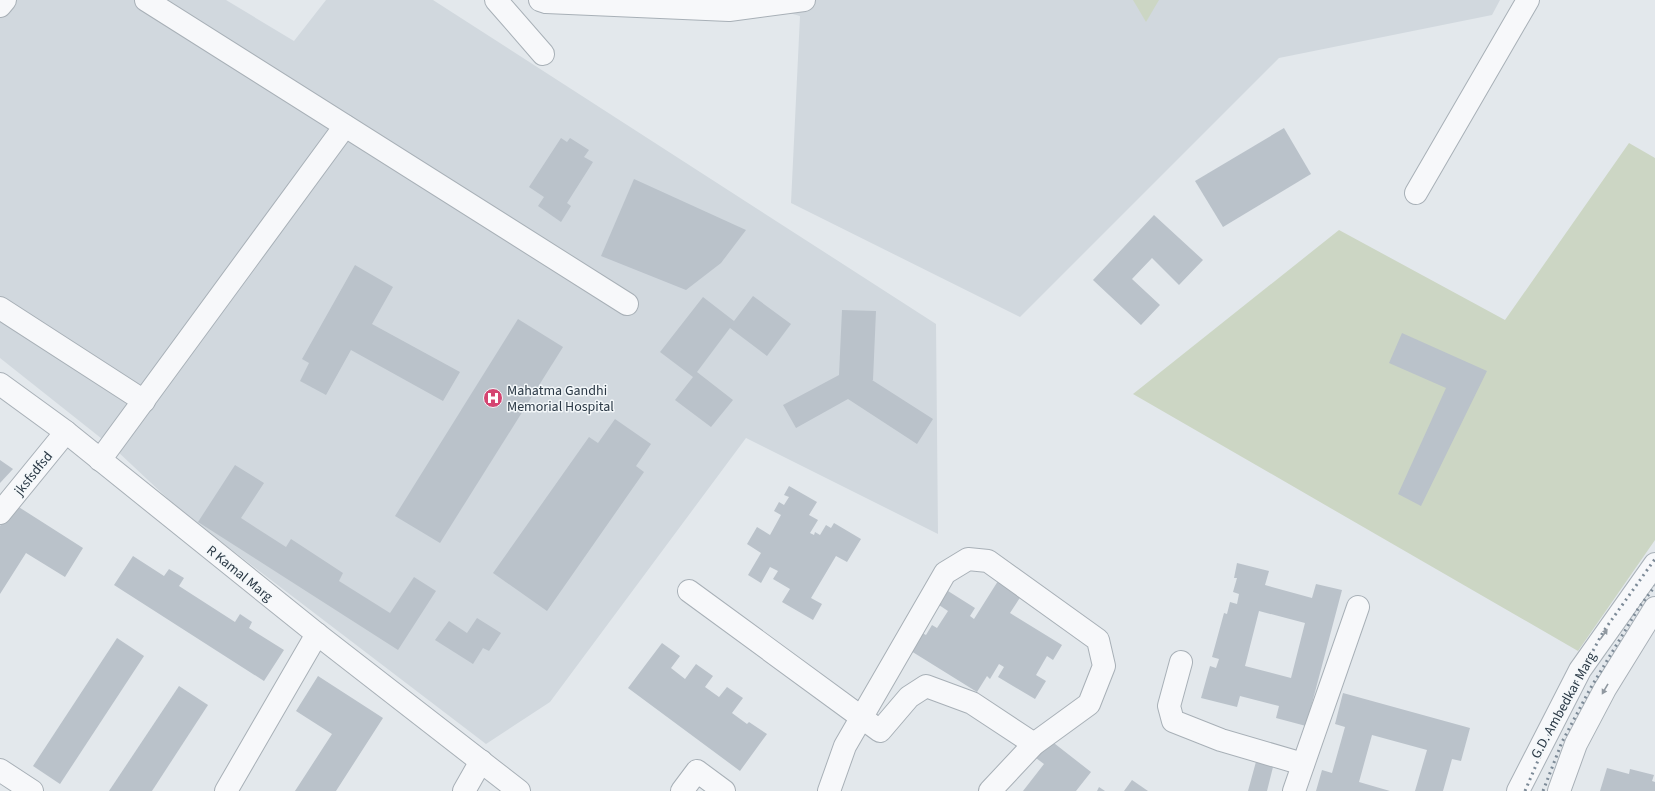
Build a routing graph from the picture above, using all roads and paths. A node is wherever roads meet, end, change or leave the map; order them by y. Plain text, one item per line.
1 (6, 0) edge
2 (146, 0) edge
3 (496, 0) edge
4 (804, 0) edge
5 (1528, 0) edge
6 (545, 1) edge
7 (0, 6) edge
8 (543, 54) dead end
9 (345, 126) junction
10 (1416, 193) dead end
11 (627, 304) dead end
12 (0, 308) edge
13 (0, 384) edge
14 (144, 401) junction
15 (66, 432) junction
16 (100, 460) junction
17 (0, 513) edge
18 (1655, 564) edge
19 (689, 591) dead end
20 (1358, 607) dead end
21 (1655, 608) edge
22 (1618, 615) junction
23 (1642, 629) junction
24 (317, 634) junction
25 (1181, 662) dead end
26 (861, 718) junction
27 (1034, 744) junction
28 (481, 761) junction
29 (1303, 764) junction
30 (0, 770) edge
31 (32, 791) edge
32 (226, 791) edge
33 (464, 791) edge
34 (519, 791) edge
35 (682, 791) edge
36 (724, 791) edge
37 (829, 791) edge
38 (990, 791) edge
39 (1294, 791) edge
40 (1518, 791) edge
41 (1558, 791) edge

1 - 7 street
2 - 9 street
3 - 8 street
4 - 6 street
5 - 10 street
9 - 11 street
9 - 14 street
12 - 14 street
13 - 15 street, R Kamal Marg
14 - 16 street
15 - 16 street, R Kamal Marg
15 - 17 street, jksfsdfsd
16 - 24 street, R Kamal Marg
18 - 22 street, G.D. Ambedkar Marg
19 - 26 street
20 - 29 street
21 - 23 street
22 - 23 street
40 -> 22 street, G.D. Ambedkar Marg
23 -> 41 street
24 - 28 street, R Kamal Marg
24 - 32 street
25 - 29 street
26 - 27 street
26 - 27 street
26 - 37 street
27 - 38 street
28 - 33 street
28 - 34 street, R Kamal Marg
29 - 39 street
30 - 31 street
35 - 36 street

